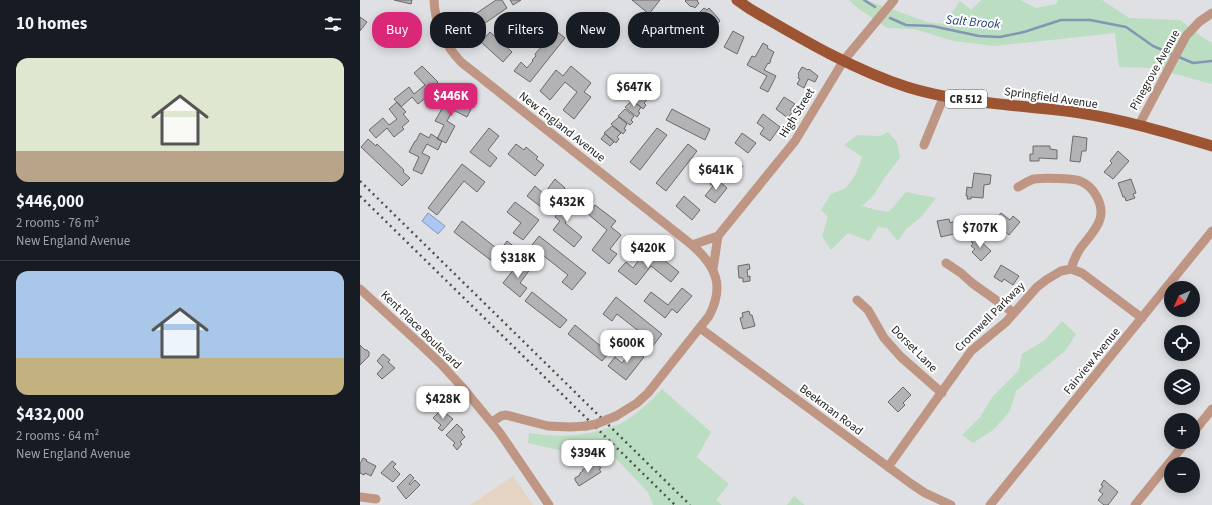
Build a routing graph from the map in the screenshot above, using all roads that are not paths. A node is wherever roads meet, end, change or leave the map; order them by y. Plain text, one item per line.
1 (434, 0) edge
2 (737, 0) edge
3 (894, 0) edge
4 (1212, 13) edge
5 (844, 60) junction
6 (944, 96) junction
7 (1138, 124) junction
8 (924, 145) dead end
9 (1212, 146) edge
10 (1018, 187) dead end
11 (1212, 231) edge
12 (718, 236) junction
13 (692, 245) junction
14 (946, 263) dead end
15 (713, 269) junction
16 (1071, 269) junction
17 (360, 289) edge
18 (857, 300) dead end
19 (1014, 313) junction
20 (1142, 318) junction
21 (700, 328) junction
22 (942, 393) junction
23 (1212, 409) edge
24 (492, 422) junction
25 (1200, 424) edge
26 (1180, 449) edge
27 (888, 467) junction
28 (360, 497) edge
29 (376, 499) dead end
30 (549, 505) edge
31 (951, 505) edge
32 (990, 505) edge
33 (1135, 505) edge

1 - 13 street, New England Avenue
2 - 5 main road, Springfield Avenue / CR 512
3 - 5 street, High Street
4 - 7 street, Pinegrove Avenue
5 - 6 main road, Springfield Avenue / CR 512
5 - 12 street, High Street
6 - 7 main road, Springfield Avenue / CR 512
6 - 8 street
7 - 9 main road, Springfield Avenue / CR 512
10 - 16 street
11 - 20 street, Fairview Avenue
12 - 13 street
12 - 15 street
13 - 15 street, New England Avenue
14 - 19 street
15 - 21 street
16 - 19 street, Cromwell Parkway
16 - 20 street
17 - 24 street, Kent Place Boulevard
18 - 22 street, Dorset Lane
19 - 22 street, Cromwell Parkway
20 - 32 street, Fairview Avenue
21 - 24 street, bridge
21 - 27 street, Beekman Road
22 - 27 street, Cromwell Parkway
23 - 25 street
24 - 30 street, Kent Place Boulevard
26 - 33 street
27 - 31 street, Beekman Road
28 - 29 street

